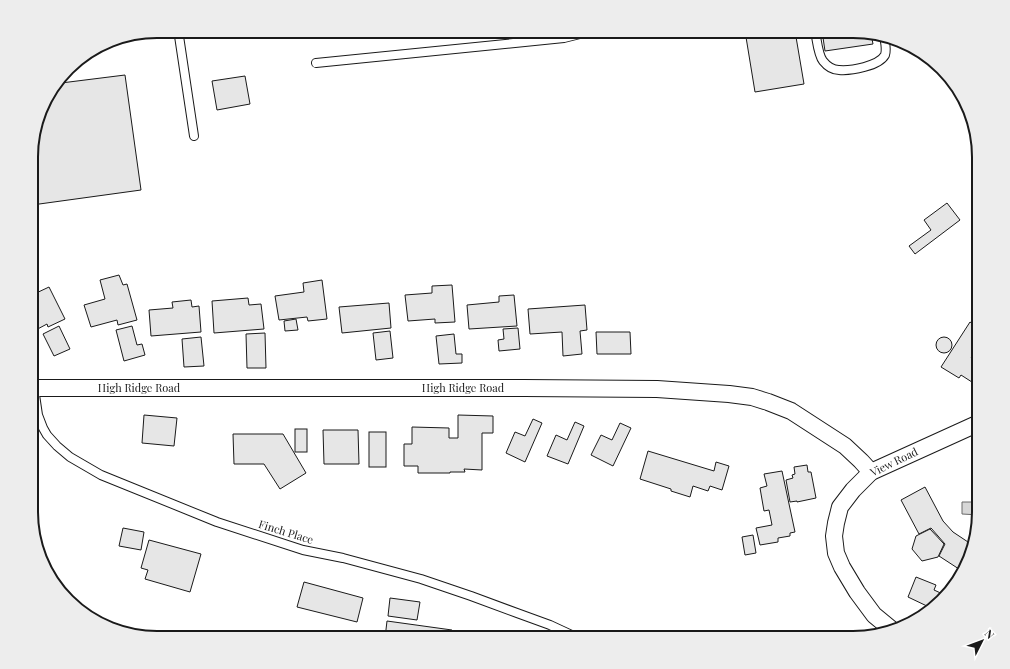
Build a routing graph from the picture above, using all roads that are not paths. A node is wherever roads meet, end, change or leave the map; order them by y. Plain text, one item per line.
1 (179, 38) edge
2 (564, 38) edge
3 (817, 38) edge
4 (885, 42) edge
5 (316, 63) dead end
6 (194, 136) dead end
7 (38, 388) edge
8 (38, 415) edge
9 (972, 426) edge
10 (871, 472) junction
11 (887, 626) edge
12 (563, 631) edge

1 - 6 lane
2 - 5 lane
3 - 4 lane
7 - 10 street, High Ridge Road
8 - 12 lane, Finch Place
9 - 10 street, View Road
10 - 11 street, View Road

